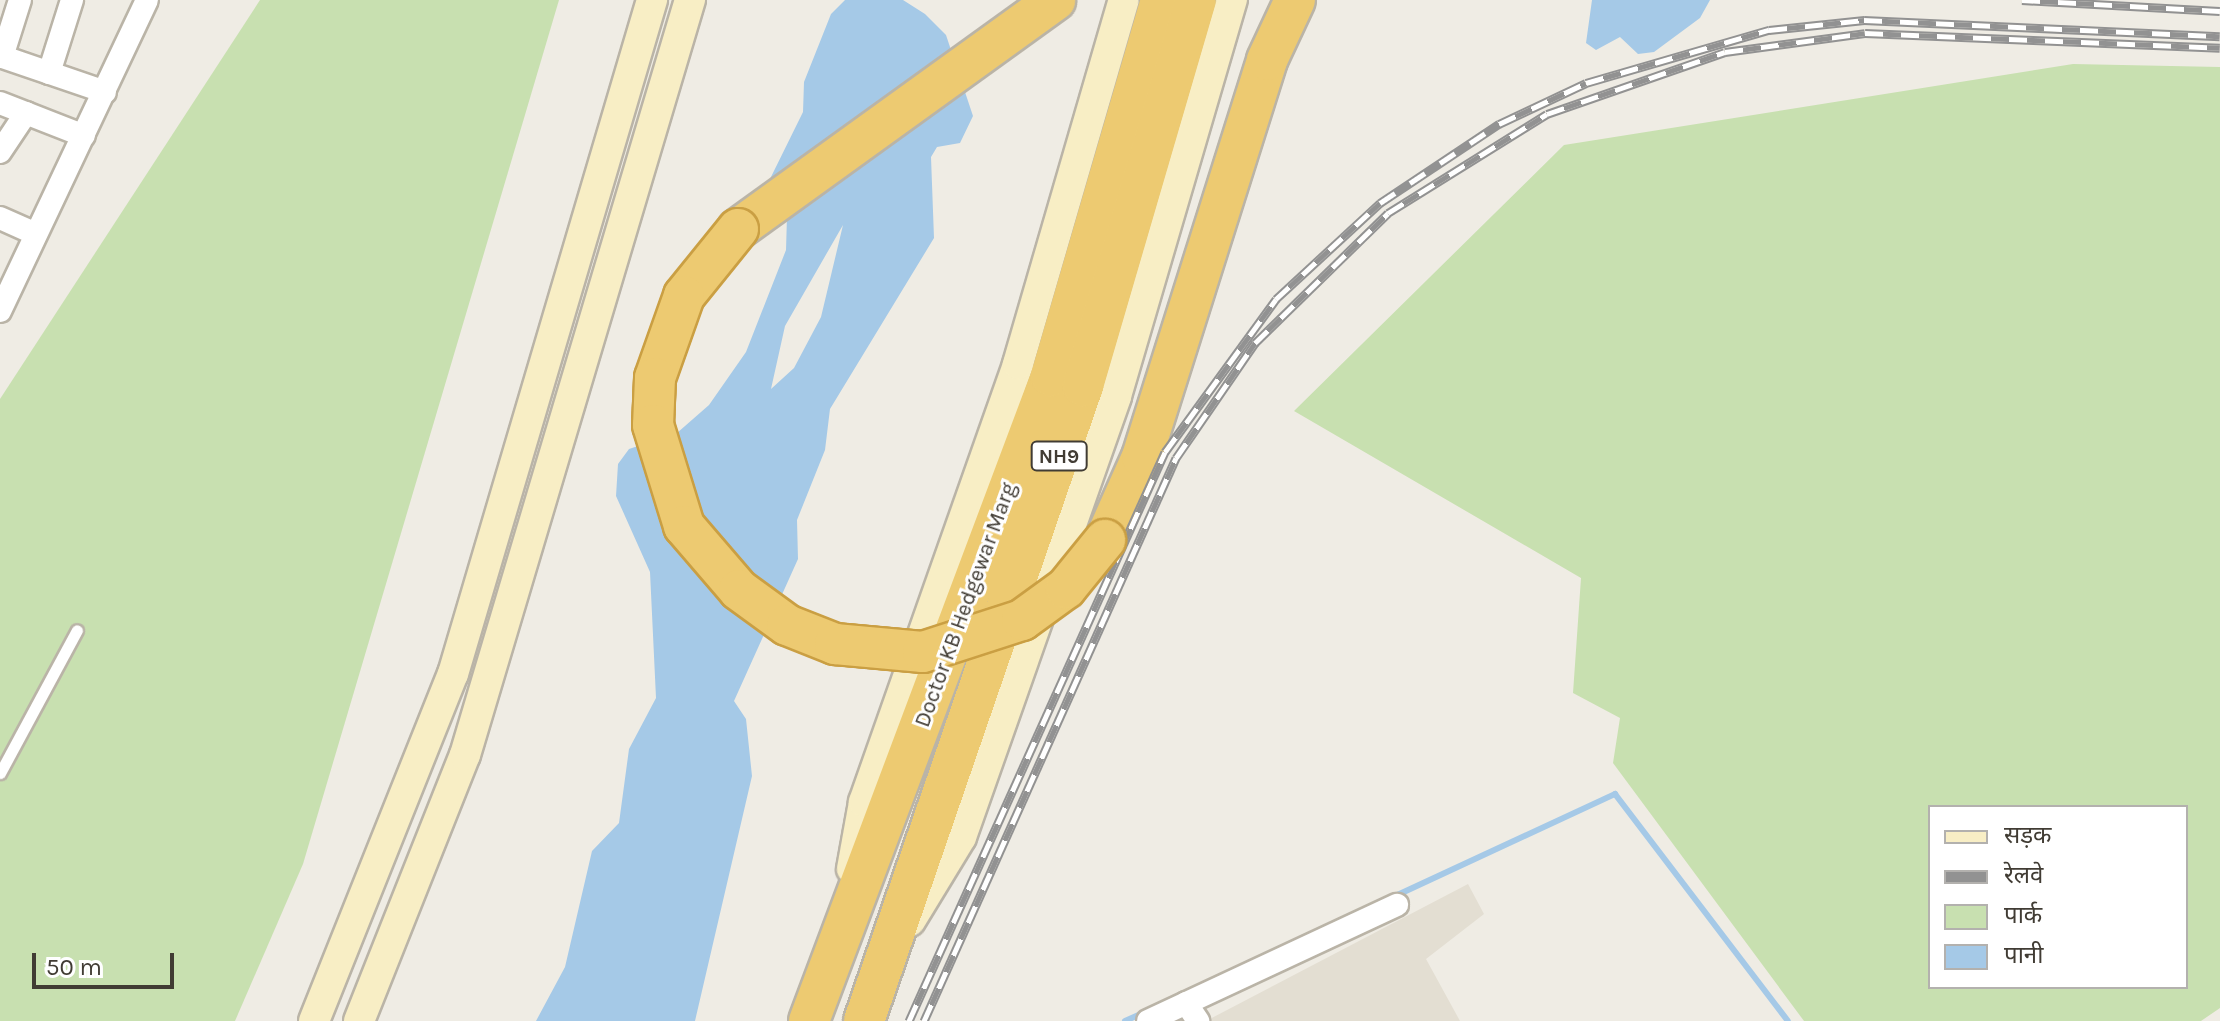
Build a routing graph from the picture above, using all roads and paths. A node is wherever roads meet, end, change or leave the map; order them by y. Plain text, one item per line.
1 (20, 0) edge
2 (72, 0) edge
3 (147, 0) edge
4 (652, 0) edge
5 (690, 0) edge
6 (1055, 0) edge
7 (1124, 0) edge
8 (1161, 0) edge
9 (1196, 0) edge
10 (1232, 0) edge
11 (1295, 0) edge
12 (1, 57) edge
13 (49, 73) junction
14 (1159, 76) junction
15 (105, 92) junction
16 (0, 103) edge
17 (26, 113) junction
18 (84, 136) junction
19 (0, 152) edge
20 (0, 218) edge
21 (33, 233) junction
22 (0, 311) edge
23 (77, 630) dead end
24 (0, 773) edge
25 (1397, 905) dead end
26 (837, 950) junction
27 (886, 959) junction
28 (1192, 1012) edge
29 (314, 1021) edge
30 (359, 1021) edge
31 (809, 1021) edge
32 (864, 1021) edge
33 (1148, 1021) edge

1 - 12 street
2 - 13 street
3 - 15 street
4 - 29 main road
5 - 30 main road
6 - 11 highway, bridge
7 - 26 main road
8 - 14 highway, Doctor KB Hedgewar Marg
9 - 14 highway, Doctor KB Hedgewar Marg
10 - 27 main road
12 - 13 street
13 - 15 street
14 - 26 highway, Doctor KB Hedgewar Marg / NH9
14 - 27 highway, Doctor KB Hedgewar Marg / NH9
15 - 18 street
16 - 17 street
17 - 18 street
17 - 19 street
18 - 21 street
20 - 21 street
21 - 22 street
23 - 24 lane
25 - 28 street
26 - 31 highway, Doctor KB Hedgewar Marg
27 - 32 highway, Doctor KB Hedgewar Marg / NH9
28 - 33 street

